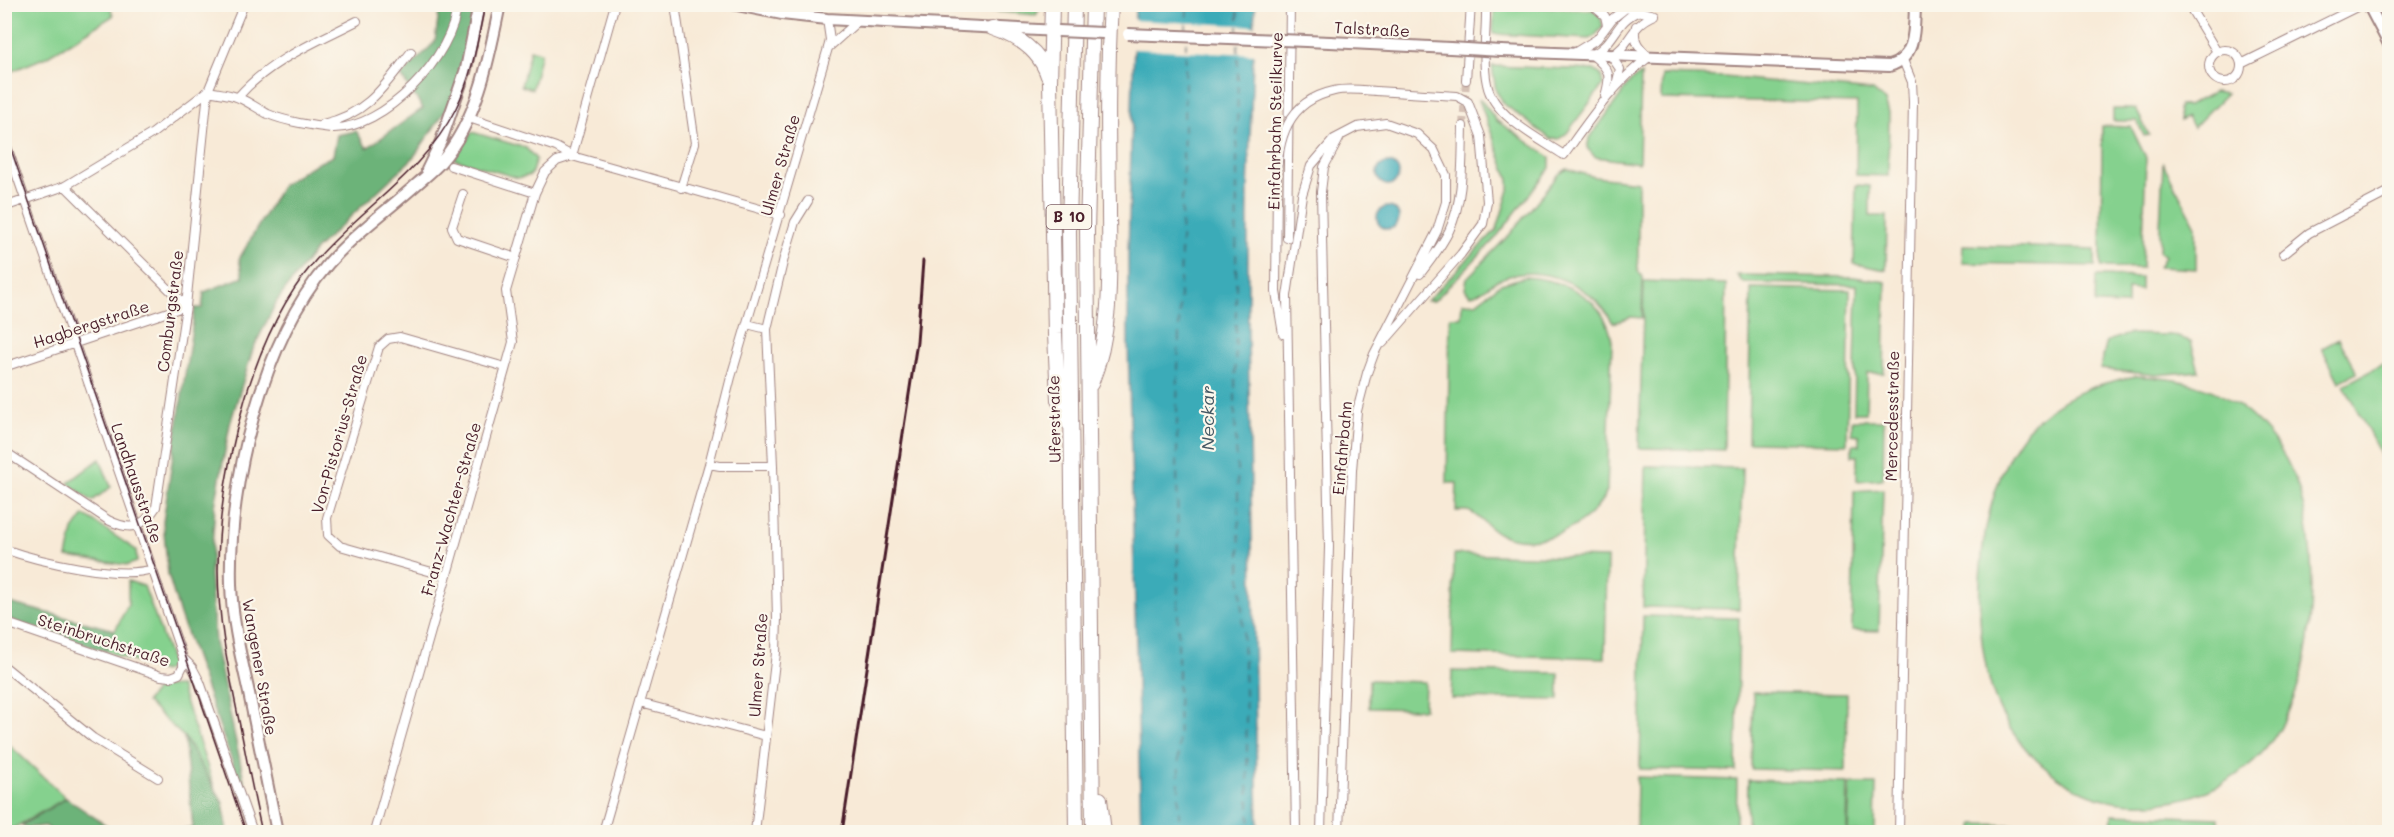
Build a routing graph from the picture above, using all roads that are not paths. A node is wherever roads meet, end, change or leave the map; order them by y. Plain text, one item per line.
1 (244, 4) edge
2 (457, 4) edge
3 (479, 4) edge
4 (500, 4) edge
5 (615, 4) edge
6 (675, 4) edge
7 (732, 4) edge
8 (1052, 4) edge
9 (1074, 4) edge
10 (1092, 4) edge
11 (1111, 4) edge
12 (1290, 4) edge
13 (1471, 4) edge
14 (1489, 4) edge
15 (1591, 4) edge
16 (1608, 4) edge
17 (1915, 4) edge
18 (2188, 4) edge
19 (2365, 4) edge
20 (1626, 8) junction
21 (1640, 11) junction
22 (1617, 13) junction
23 (826, 19) junction
24 (357, 21) dead end
25 (858, 21) junction
26 (1620, 25) junction
27 (1607, 26) junction
28 (1636, 26) junction
29 (993, 28) junction
30 (1054, 31) junction
31 (1110, 34) junction
32 (2390, 46) edge
33 (828, 48) junction
34 (411, 52) dead end
35 (2217, 52) junction
36 (1573, 54) junction
37 (1592, 55) junction
38 (1611, 56) junction
39 (1649, 57) junction
40 (1903, 60) junction
41 (2241, 64) junction
42 (1466, 80) tunnel mouth
43 (1050, 82) junction
44 (1616, 86) junction
45 (208, 91) junction
46 (238, 97) junction
47 (1604, 99) junction
48 (468, 118) junction
49 (319, 125) junction
50 (1463, 126) tunnel mouth
51 (1345, 131) junction
52 (4, 138) edge
53 (572, 156) junction
54 (451, 166) dead end
55 (418, 183) junction
56 (65, 186) junction
57 (681, 188) junction
58 (2390, 191) edge
59 (535, 193) junction
60 (463, 194) dead end
61 (25, 200) junction
62 (808, 201) dead end
63 (4, 207) edge
64 (781, 215) junction
65 (1287, 238) dead end
66 (2283, 254) dead end
67 (516, 258) junction
68 (1410, 287) junction
69 (186, 306) junction
70 (747, 324) junction
71 (766, 329) junction
72 (75, 344) junction
73 (1286, 353) junction
74 (1374, 354) junction
75 (4, 367) edge
76 (505, 367) junction
77 (1088, 395) junction
78 (1070, 429) junction
79 (4, 451) edge
80 (708, 464) junction
81 (773, 466) junction
82 (137, 525) junction
83 (4, 549) edge
84 (152, 569) junction
85 (446, 576) junction
86 (4, 622) edge
87 (183, 658) junction
88 (4, 666) edge
89 (640, 703) junction
90 (766, 736) junction
91 (1093, 758) junction
92 (158, 778) dead end
93 (275, 820) junction
94 (253, 832) edge
95 (273, 832) edge
96 (277, 832) edge
97 (374, 832) edge
98 (603, 832) edge
99 (755, 832) edge
100 (1076, 832) edge
101 (1093, 832) edge
102 (1104, 832) edge
103 (1296, 832) edge
104 (1321, 832) edge
105 (1339, 832) edge
106 (1899, 832) edge

1 - 45 street
2 - 49 street
3 - 55 main road, Wangener Straße
4 - 48 main road, Wangener Straße
5 - 53 street
6 - 57 street
7 - 23 main road, Talstraße
8 - 30 highway, B 10
9 - 78 highway, Uferstraße / B 10
10 - 77 highway, B 10
11 - 31 highway, B 10
12 - 65 street, Einfahrbahn Steilkurve
13 - 42 street
14 - 47 street
15 - 27 street
16 - 20 street
16 - 22 street
17 - 40 main road
18 - 35 street
19 - 32 main road
19 - 41 street
20 - 21 street
20 - 22 street
21 - 26 street
21 - 28 street
22 - 26 street
22 - 27 street
23 - 25 main road, Talstraße
23 - 33 street, Ulmer Straße
24 - 46 street
25 - 29 main road, Talstraße
25 - 33 street
26 - 37 street
27 - 36 street
28 - 38 street
28 - 39 street
29 - 30 main road, Talstraße
29 - 43 highway, B 10
30 - 31 main road, Talstraße, bridge
30 - 43 highway, B 10
31 - 36 main road, Talstraße, bridge
31 - 77 highway, B 10
33 - 64 street, Ulmer Straße
34 - 49 street
35 - 41 street
35 - 41 street
36 - 37 main road, Talstraße
37 - 38 main road, Talstraße
37 - 47 street
38 - 39 main road, Talstraße
38 - 44 street
39 - 40 main road, Talstraße
39 - 44 street
40 - 106 street, Mercedesstraße
43 - 78 highway, B 10
44 - 47 street
45 - 46 street
45 - 56 street
45 - 69 street, Comburgstraße
46 - 49 street
48 - 53 street
48 - 55 main road, Wangener Straße
50 - 68 street
51 - 68 street, Einfahrbahn
51 - 73 street, Einfahrbahn
51 - 104 street, Einfahrbahn
52 - 61 street, Landhausstraße
53 - 57 street
53 - 59 street, Franz-Wachter-Straße
54 - 59 street
55 - 93 main road, Wangener Straße
56 - 61 street
56 - 69 street
57 - 64 street
58 - 66 street
59 - 67 street, Franz-Wachter-Straße
60 - 67 street
61 - 63 street
61 - 72 street, Landhausstraße
62 - 71 street, Ulmer Straße
64 - 70 street, Ulmer Straße
67 - 76 street, Franz-Wachter-Straße
68 - 74 street, Einfahrbahn
69 - 72 street, Hagbergstraße
69 - 82 street, Comburgstraße
70 - 71 street
70 - 80 street, Ulmer Straße
71 - 81 street, Ulmer Straße
72 - 75 street, Hagbergstraße
72 - 82 street, Landhausstraße
73 - 74 street, bridge
73 - 103 street, Einfahrbahn
74 - 105 street, Einfahrbahn
76 - 85 street, Franz-Wachter-Straße
76 - 85 street, Von-Pistorius-Straße
77 - 91 highway, B 10
78 - 100 highway, Uferstraße / B 10
79 - 82 street
80 - 81 street
80 - 89 street, Ulmer Straße
81 - 90 street, Ulmer Straße
82 - 84 street, Landhausstraße
83 - 84 street
84 - 87 street, Landhausstraße
85 - 97 street, Franz-Wachter-Straße
86 - 87 street, Steinbruchstraße
87 - 94 street, Landhausstraße
88 - 92 street
89 - 90 street, Ulmer Straße
89 - 98 street, Ulmer Straße
90 - 99 street
91 - 101 highway, B 10
91 - 102 highway
93 - 95 main road, Wangener Straße
93 - 96 main road, Wangener Straße

